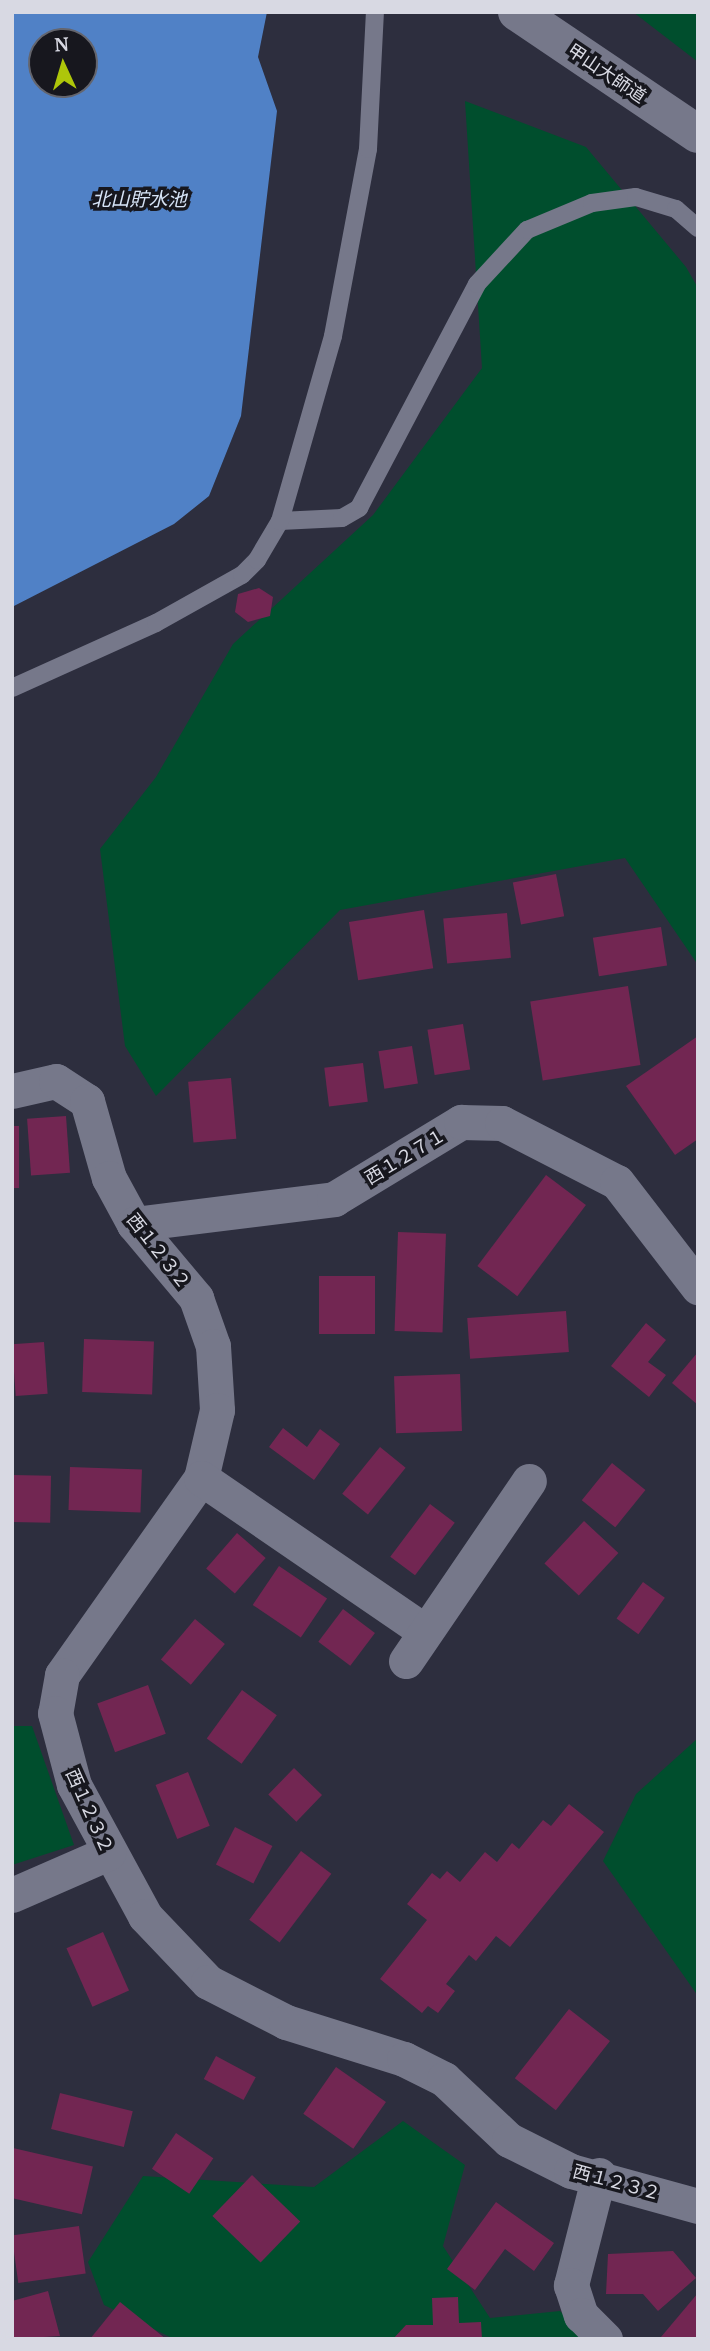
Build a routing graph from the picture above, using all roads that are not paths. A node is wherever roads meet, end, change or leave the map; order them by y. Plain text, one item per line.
1 (375, 12) edge
2 (517, 12) edge
3 (698, 134) edge
4 (698, 228) edge
5 (280, 521) junction
6 (12, 688) edge
7 (12, 1091) edge
8 (134, 1224) junction
9 (698, 1287) edge
10 (201, 1478) junction
11 (529, 1481) dead end
12 (424, 1630) junction
13 (406, 1661) dead end
14 (108, 1853) junction
15 (12, 1895) edge
16 (599, 2175) junction
17 (698, 2206) edge
18 (605, 2339) edge

1 - 5 lane
2 - 3 street, 甲山大師道
4 - 5 lane
5 - 6 lane
7 - 8 street, 西１２３２
8 - 9 street, 西１２７１
8 - 10 street, 西１２３２
10 - 12 street
10 - 14 street, 西１２３２
11 - 12 street
12 - 13 street
14 - 15 street
14 - 16 street, 西１２３２
16 - 17 street, 西１２３２
16 - 18 street

